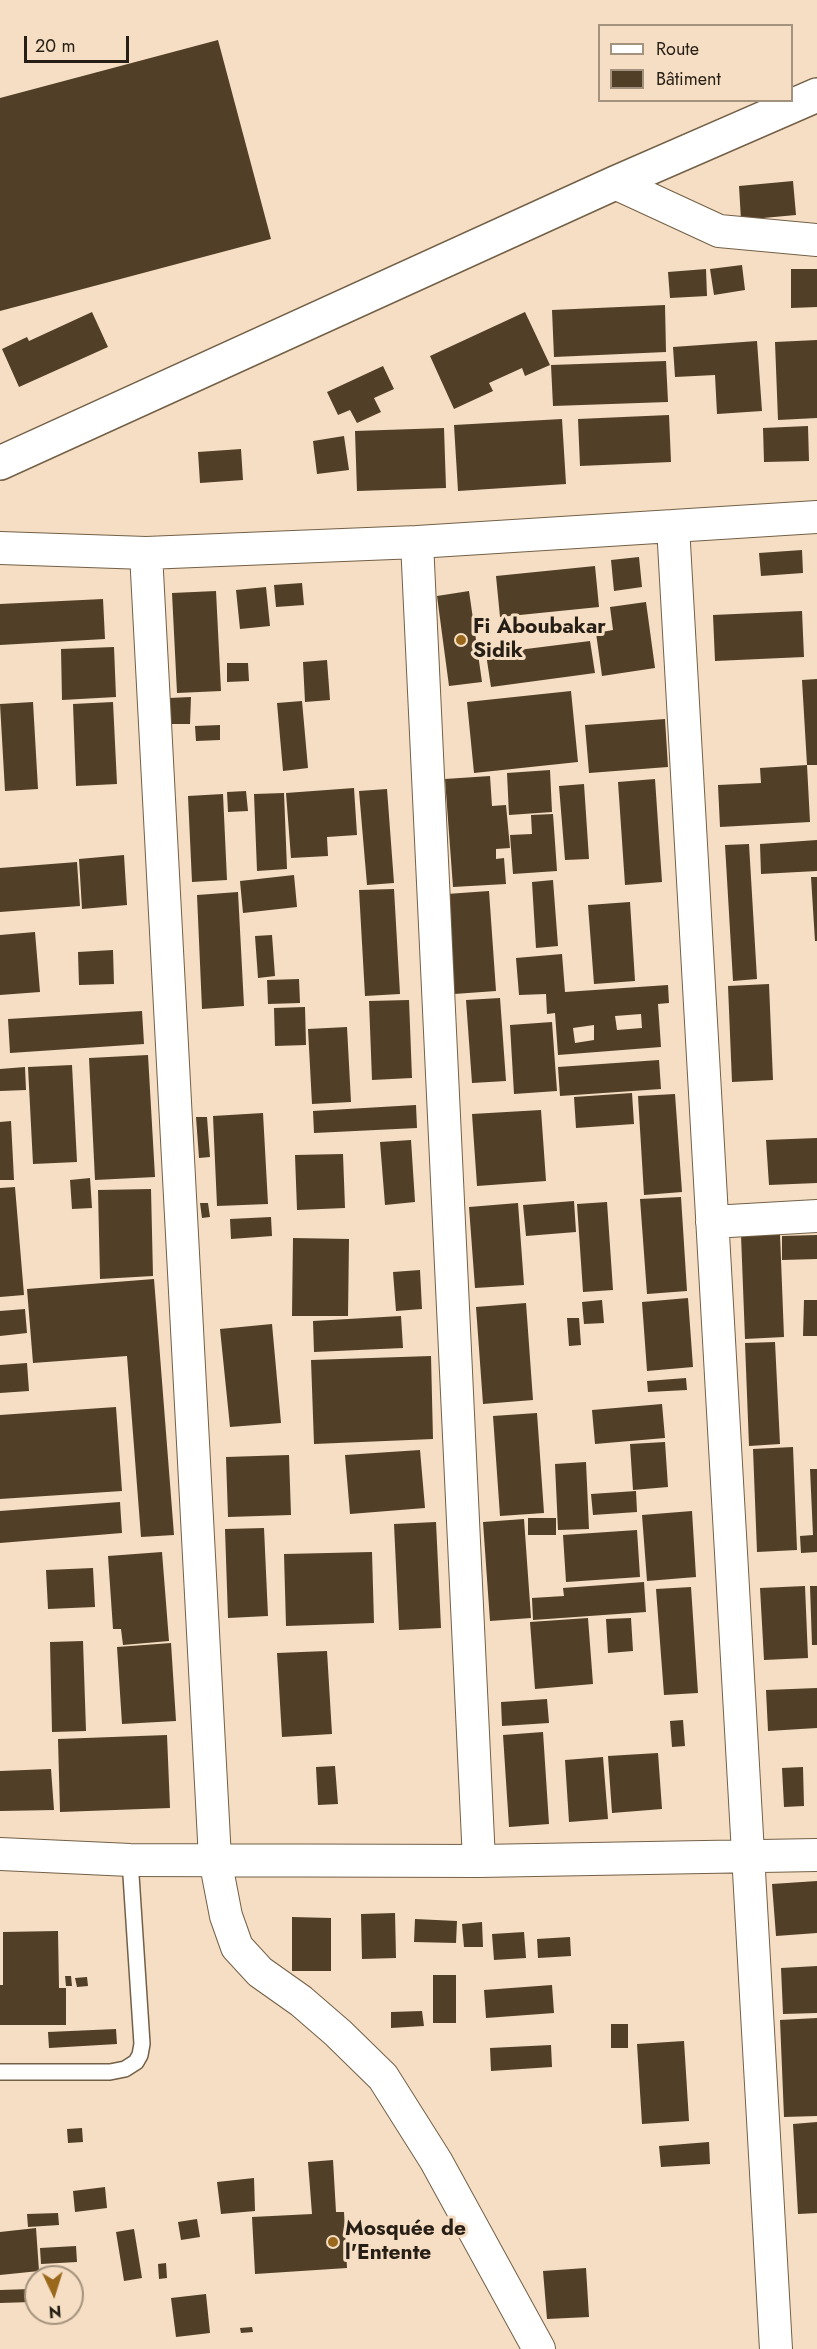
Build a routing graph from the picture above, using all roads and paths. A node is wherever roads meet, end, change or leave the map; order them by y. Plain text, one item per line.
1 (817, 95) edge
2 (615, 183) junction
3 (817, 240) edge
4 (0, 464) edge
5 (817, 517) edge
6 (673, 526) junction
7 (417, 542) junction
8 (0, 548) edge
9 (146, 553) junction
10 (817, 1216) edge
11 (712, 1222) junction
12 (0, 1854) edge
13 (749, 1855) junction
14 (817, 1855) edge
15 (215, 1859) junction
16 (130, 1860) junction
17 (479, 1861) junction
18 (0, 2072) edge
19 (539, 2349) edge
20 (776, 2349) edge

1 - 2 street
2 - 3 street
2 - 4 street
5 - 6 street
6 - 7 street
6 - 11 street
7 - 9 street
7 - 17 street
8 - 9 street
9 - 15 street
10 - 11 street
11 - 13 street
12 - 16 street
13 - 14 street
13 - 17 street
13 - 20 street
15 - 16 street
15 - 17 street
15 - 19 street
16 - 18 lane

